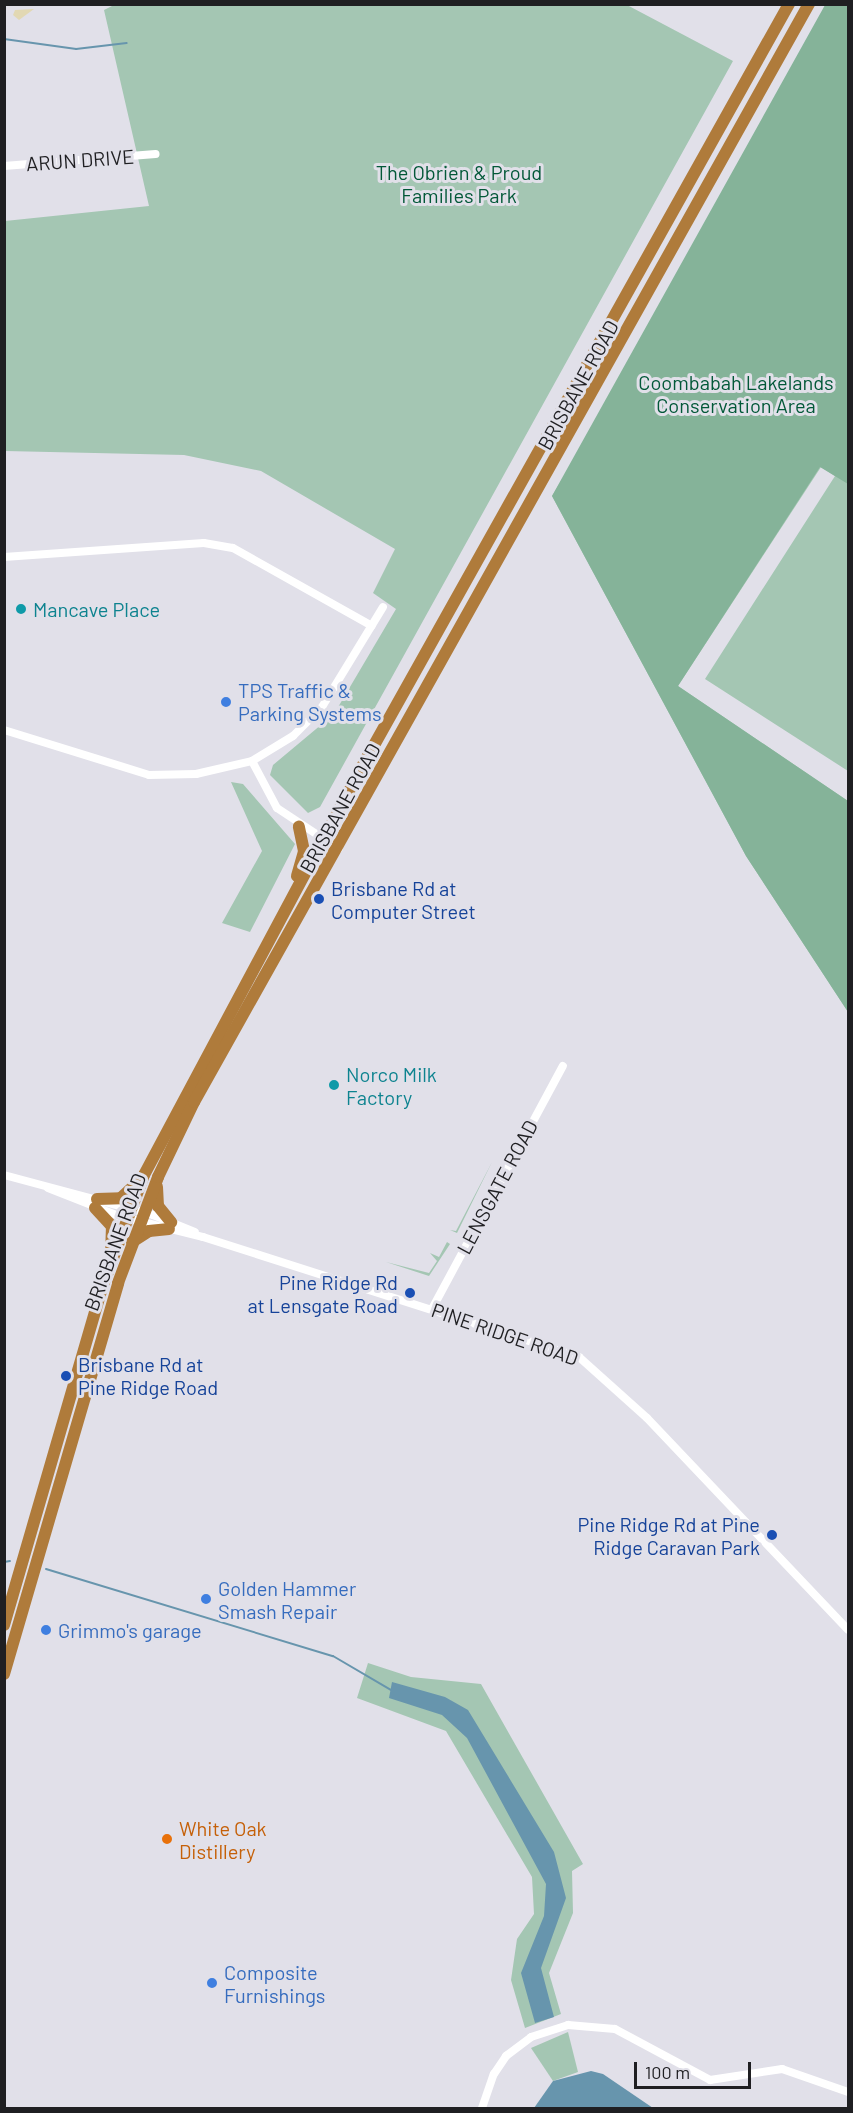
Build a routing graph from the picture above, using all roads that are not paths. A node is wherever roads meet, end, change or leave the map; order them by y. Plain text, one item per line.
1 (789, 4) edge
2 (809, 4) edge
3 (156, 154) dead end
4 (4, 166) edge
5 (4, 557) edge
6 (383, 607) dead end
7 (372, 626) junction
8 (4, 730) edge
9 (252, 761) junction
10 (299, 827) junction
11 (324, 840) junction
12 (339, 849) junction
13 (272, 935) junction
14 (562, 1066) dead end
15 (4, 1175) edge
16 (144, 1175) junction
17 (158, 1177) junction
18 (96, 1203) junction
19 (129, 1213) junction
20 (142, 1216) junction
21 (170, 1225) junction
22 (132, 1242) junction
23 (108, 1271) junction
24 (432, 1309) junction
25 (4, 1625) edge
26 (849, 1630) edge
27 (4, 1674) edge
28 (849, 2092) edge
29 (482, 2109) edge

1 - 11 highway, BRISBANE ROAD
2 - 12 highway, BRISBANE ROAD
3 - 4 street, ARUN DRIVE
5 - 7 street
6 - 7 street
7 - 9 street
8 - 9 street
9 - 10 street
10 - 11 street
10 - 13 highway
11 - 12 street
11 - 13 highway, BRISBANE ROAD
12 - 17 highway, BRISBANE ROAD
13 - 16 highway, BRISBANE ROAD
14 - 24 street, LENSGATE ROAD
15 - 18 street, PINE RIDGE ROAD
16 - 18 highway
16 - 19 highway, BRISBANE ROAD
17 - 20 highway, BRISBANE ROAD
17 - 21 highway
18 - 19 street, PINE RIDGE ROAD
18 - 23 highway
19 - 20 street, PINE RIDGE ROAD
19 - 23 highway, BRISBANE ROAD
20 - 21 street, PINE RIDGE ROAD
20 - 22 highway, BRISBANE ROAD
21 - 22 highway
21 - 24 street, PINE RIDGE ROAD
22 - 27 highway, BRISBANE ROAD
23 - 25 highway, BRISBANE ROAD
24 - 26 street, PINE RIDGE ROAD
28 - 29 street

